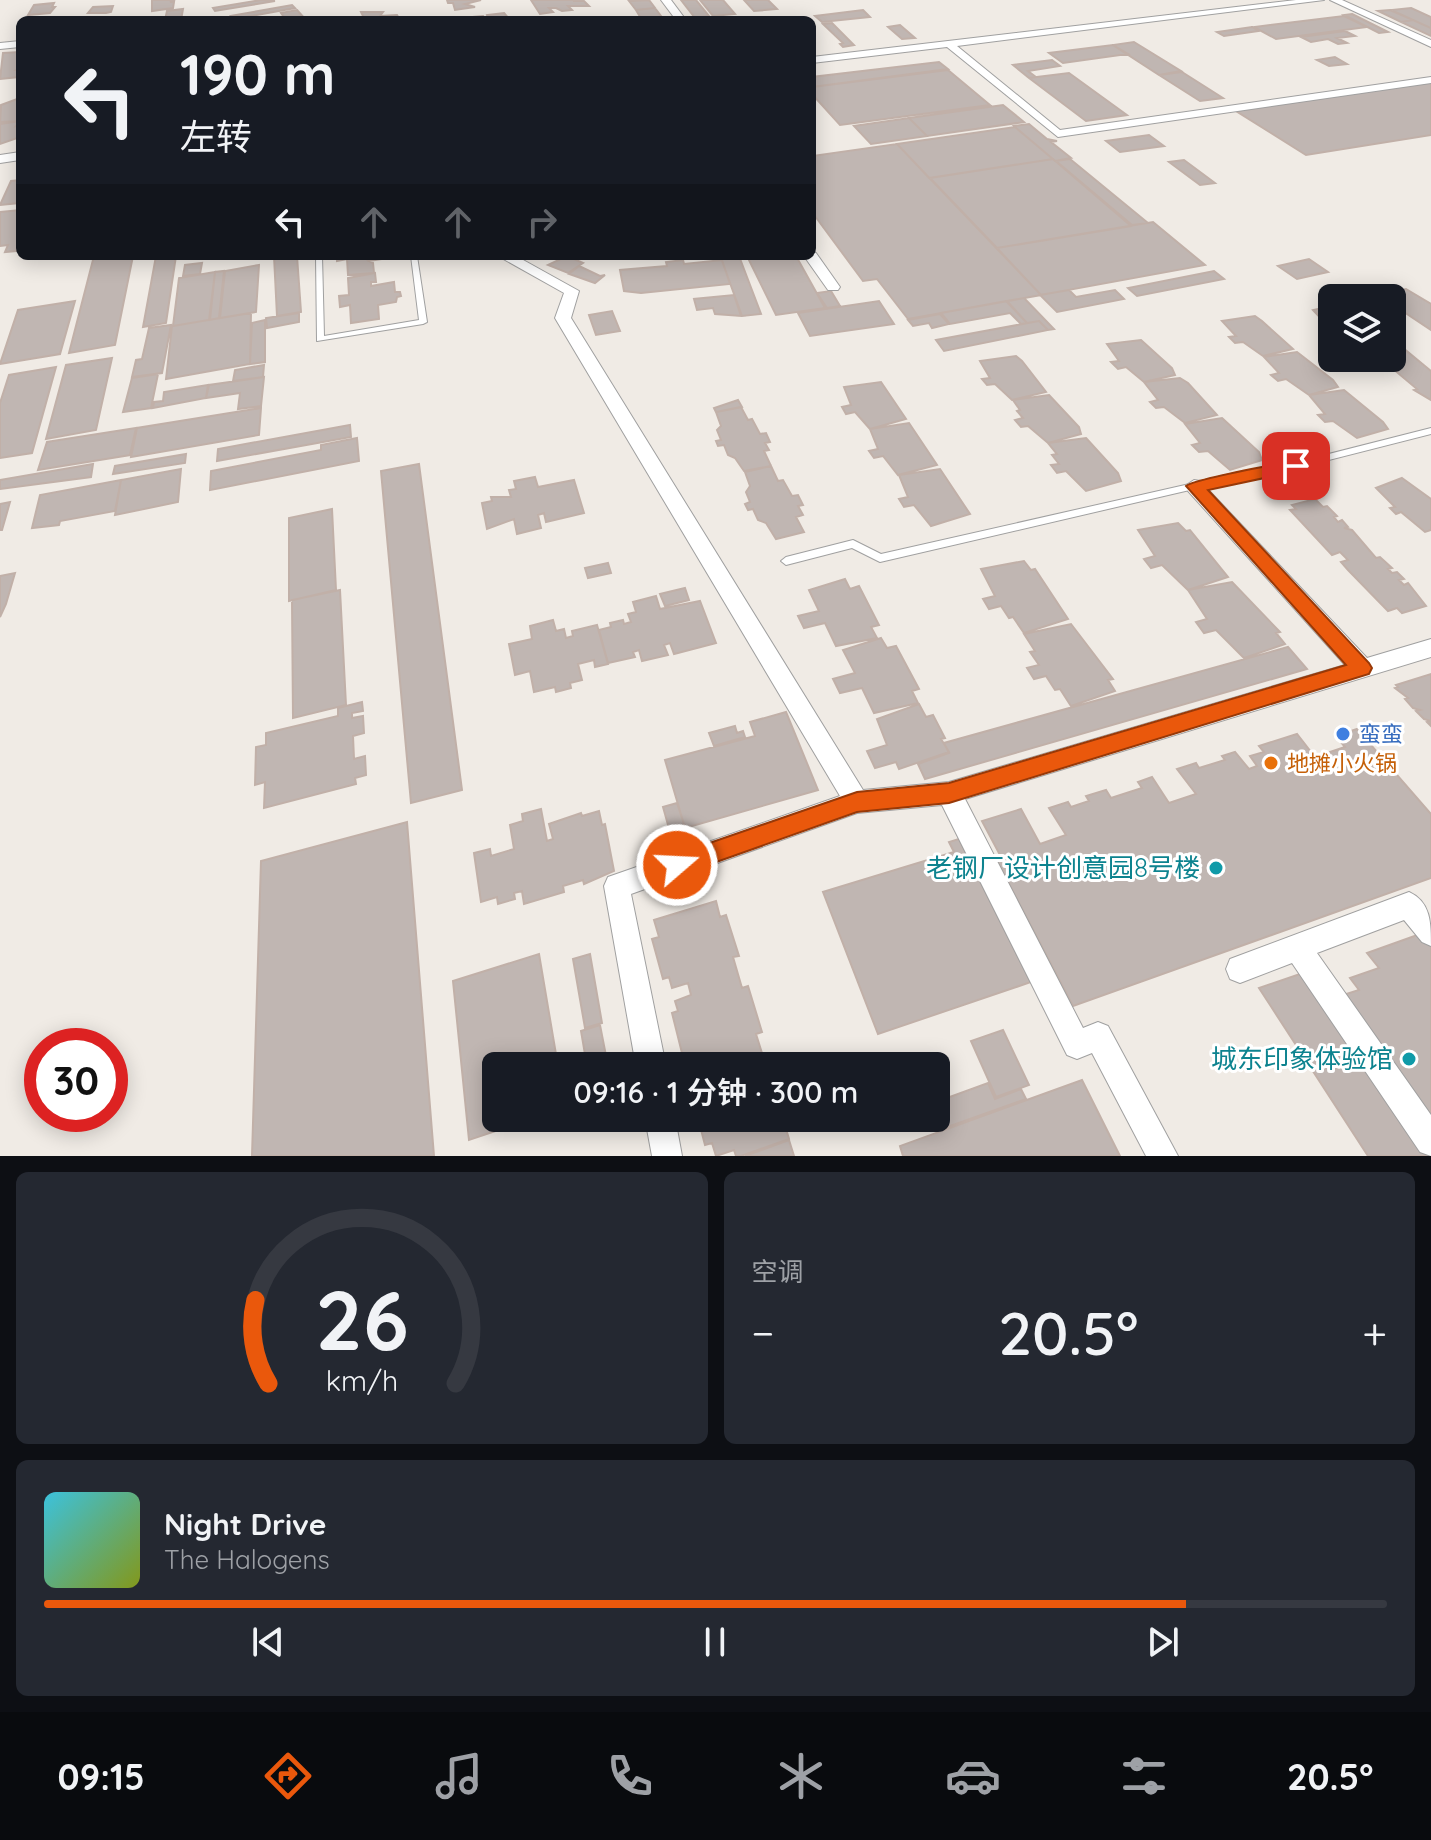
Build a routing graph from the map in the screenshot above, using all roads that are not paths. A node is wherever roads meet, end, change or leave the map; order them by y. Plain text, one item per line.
1 (1319, 0) edge
2 (1335, 0) edge
3 (949, 44) junction
4 (1431, 44) edge
5 (816, 60) edge
6 (1431, 80) edge
7 (319, 260) edge
8 (415, 260) edge
9 (513, 260) edge
10 (814, 260) edge
11 (833, 287) dead end
12 (1431, 431) edge
13 (1194, 486) junction
14 (786, 561) dead end
15 (1431, 648) edge
16 (1362, 668) junction
17 (949, 793) junction
18 (857, 802) junction
19 (1431, 933) edge
20 (1297, 947) junction
21 (1240, 969) dead end
22 (648, 1052) edge
23 (663, 1132) edge
24 (1431, 1141) edge
25 (667, 1156) edge
26 (1163, 1156) edge

1 - 3 street
2 - 4 street
3 - 5 street
3 - 6 street
7 - 8 lane
9 - 18 street
10 - 11 street
12 - 13 lane
13 - 14 lane
13 - 16 street
15 - 16 street
16 - 17 street
17 - 18 street
17 - 26 street
18 - 22 street
19 - 20 street
20 - 21 street
20 - 24 street
23 - 25 street

